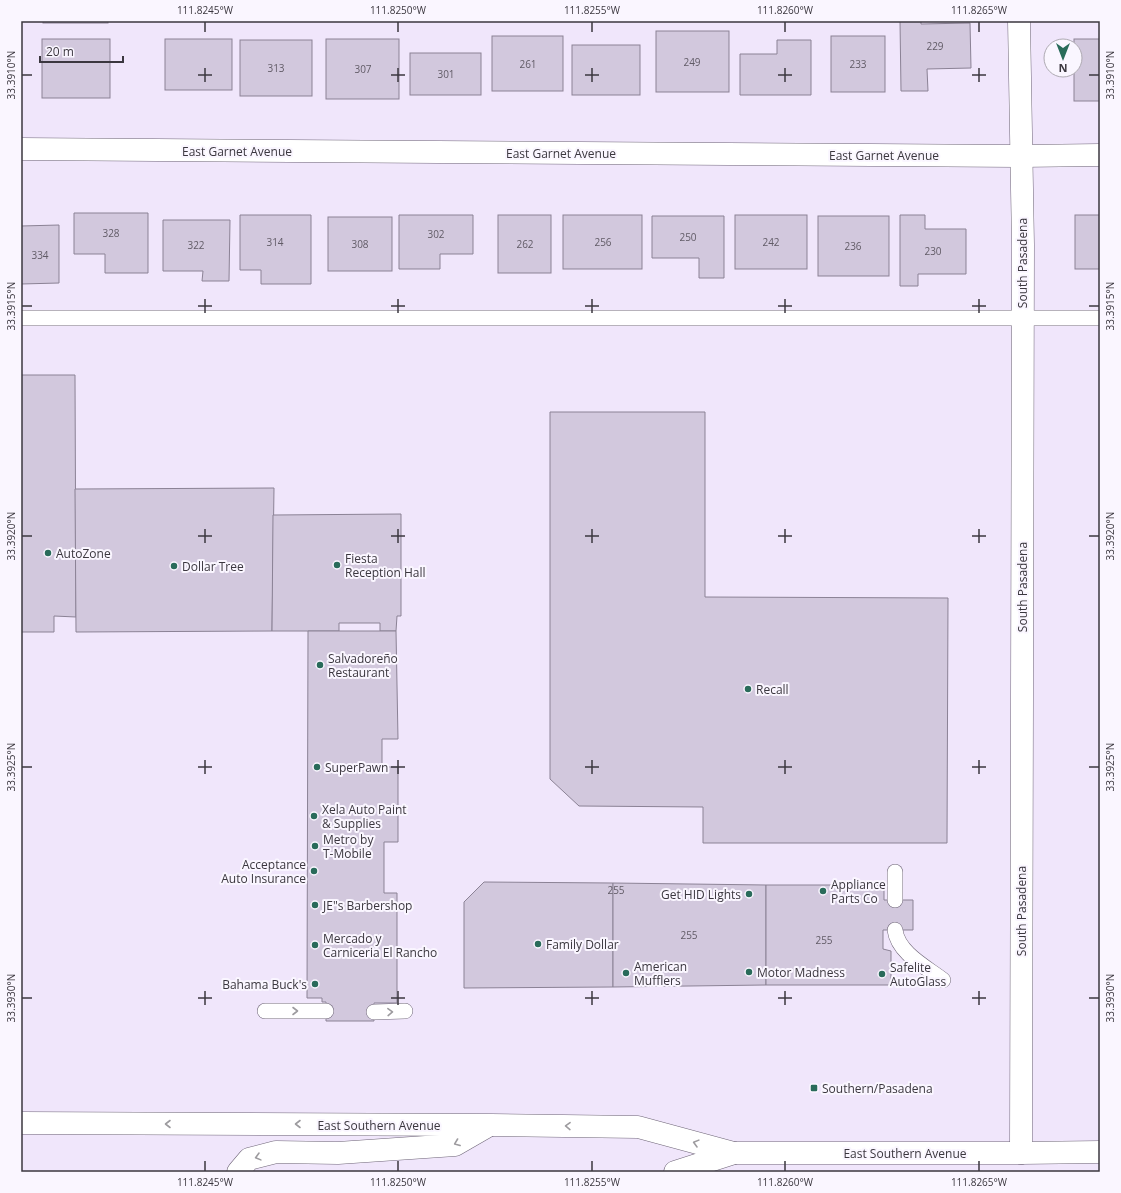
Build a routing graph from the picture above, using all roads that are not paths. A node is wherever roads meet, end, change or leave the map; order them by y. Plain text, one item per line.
1 (1020, 21) edge
2 (21, 149) edge
3 (1100, 155) edge
4 (1021, 156) junction
5 (21, 318) edge
6 (1100, 318) edge
7 (1023, 319) junction
8 (895, 872) dead end
9 (895, 900) dead end
10 (895, 930) dead end
11 (943, 980) dead end
12 (265, 1011) dead end
13 (326, 1011) dead end
14 (405, 1011) dead end
15 (374, 1012) dead end
16 (21, 1123) edge
17 (491, 1125) junction
18 (1100, 1152) edge
19 (734, 1153) junction
20 (1021, 1154) junction
21 (238, 1172) edge
22 (675, 1172) edge

1 - 4 street, South Pasadena
2 - 4 street, East Garnet Avenue
3 - 4 street, East Garnet Avenue
4 - 7 street, South Pasadena
5 - 7 lane
6 - 7 lane
7 - 20 street, South Pasadena
8 - 9 lane
10 - 11 lane
12 -> 13 lane
15 -> 14 lane
17 -> 16 street, East Southern Avenue
19 -> 17 street, East Southern Avenue
17 -> 21 street
18 - 20 street, East Southern Avenue
19 - 20 street, East Southern Avenue
19 - 22 street, East Southern Avenue

